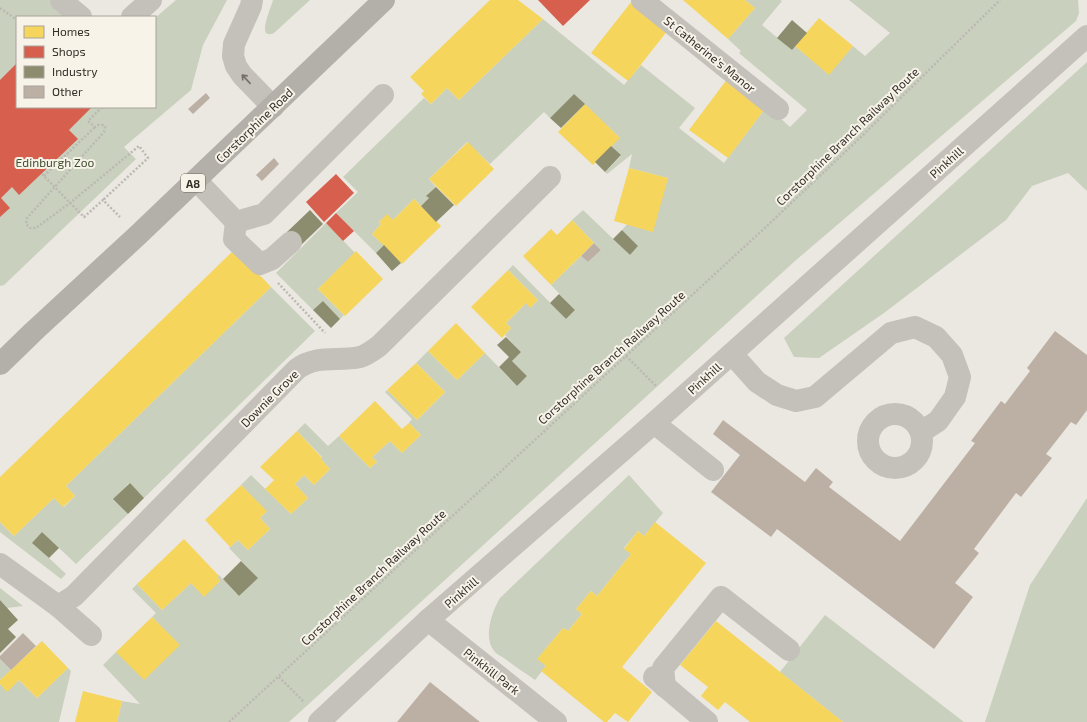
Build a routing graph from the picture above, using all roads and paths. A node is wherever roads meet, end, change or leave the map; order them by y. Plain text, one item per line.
1 (61, 0) edge
2 (252, 0) edge
3 (384, 0) edge
4 (642, 0) edge
5 (1000, 0) edge
6 (0, 8) edge
7 (80, 16) edge
8 (16, 19) edge
9 (1087, 36) edge
10 (383, 95) dead end
11 (273, 107) junction
12 (778, 109) dead end
13 (99, 110) edge
14 (95, 127) junction
15 (550, 177) dead end
16 (196, 180) junction
17 (55, 188) junction
18 (103, 200) junction
19 (70, 203) junction
20 (236, 222) junction
21 (138, 235) junction
22 (291, 242) dead end
23 (260, 264) junction
24 (732, 354) junction
25 (626, 356) junction
26 (348, 358) junction
27 (0, 364) edge
28 (675, 404) junction
29 (654, 423) junction
30 (921, 432) dead end
31 (713, 470) dead end
32 (0, 564) edge
33 (58, 606) junction
34 (428, 620) junction
35 (91, 635) dead end
36 (789, 650) dead end
37 (649, 673) dead end
38 (279, 676) junction
39 (666, 687) junction
40 (320, 721) edge
41 (229, 722) edge
42 (556, 722) edge
43 (707, 722) edge

1 - 7 street
11 -> 2 street
3 - 11 main road, Corstorphine Road / A8
4 - 12 street, St Catherine's Manor
5 - 25 path, Corstorphine Branch Railway Route
6 - 8 path
9 - 24 street, Pinkhill
10 - 20 street
11 - 16 main road, Corstorphine Road / A8
13 - 14 path
14 - 17 path
14 - 17 path
15 - 26 street, Downie Grove
16 - 20 street
16 - 21 main road, Corstorphine Road / A8
17 - 19 path
17 - 19 path
18 - 19 path
18 - 19 path
18 - 21 path
20 - 23 street
21 - 27 main road, Corstorphine Road / A8
22 - 23 street
23 - 26 path
24 - 28 street, Pinkhill
24 - 30 street
25 - 28 path
25 - 38 path, Corstorphine Branch Railway Route
26 - 33 street, Downie Grove
28 - 29 street, Pinkhill
29 - 31 street
29 - 34 street, Pinkhill
32 - 33 street
33 - 35 street
34 - 40 street, Pinkhill
34 - 42 street, Pinkhill Park
36 - 39 street
37 - 39 street
38 - 40 path
38 - 41 path, Corstorphine Branch Railway Route
39 - 43 street

